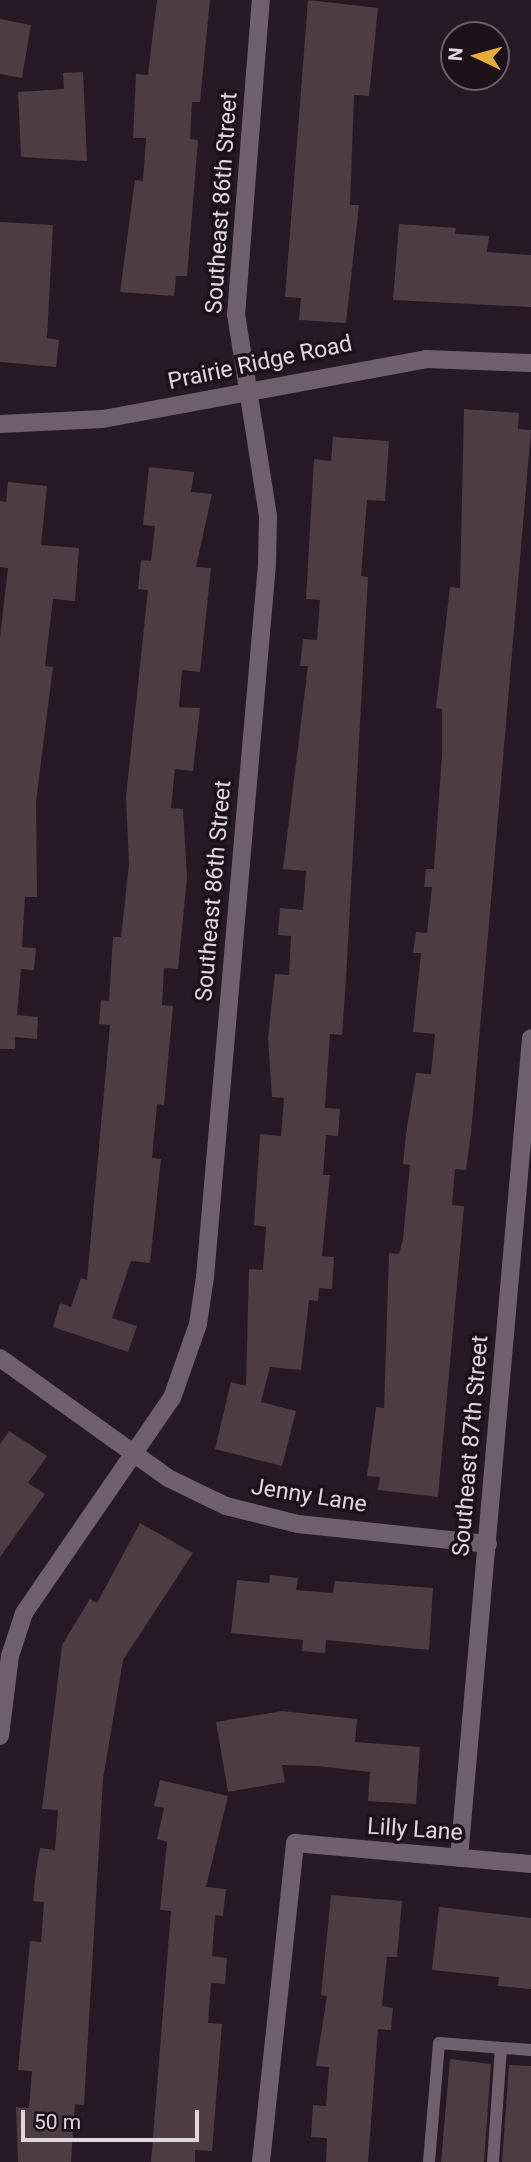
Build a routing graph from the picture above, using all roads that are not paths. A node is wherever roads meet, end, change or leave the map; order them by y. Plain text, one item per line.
1 (261, 0) edge
2 (531, 363) edge
3 (245, 394) junction
4 (0, 424) edge
5 (531, 1038) edge
6 (0, 1358) edge
7 (130, 1451) junction
8 (488, 1544) junction
9 (0, 1736) edge
10 (459, 1858) junction
11 (531, 1864) edge
12 (501, 2048) junction
13 (531, 2050) edge
14 (261, 2162) edge
15 (429, 2162) edge
16 (493, 2162) edge

1 - 3 street, Southeast 86th Street
2 - 3 street, Prairie Ridge Road
3 - 4 street, Prairie Ridge Road
3 - 7 street, Southeast 86th Street
5 - 8 street, Southeast 87th Street
6 - 7 street, Jenny Lane
7 - 8 street, Jenny Lane
7 - 9 street, Southeast 86th Street
8 - 10 street, Southeast 87th Street
10 - 11 street, Lilly Lane
10 - 14 street, Lilly Lane
12 - 13 lane
12 - 15 lane
12 - 16 lane

